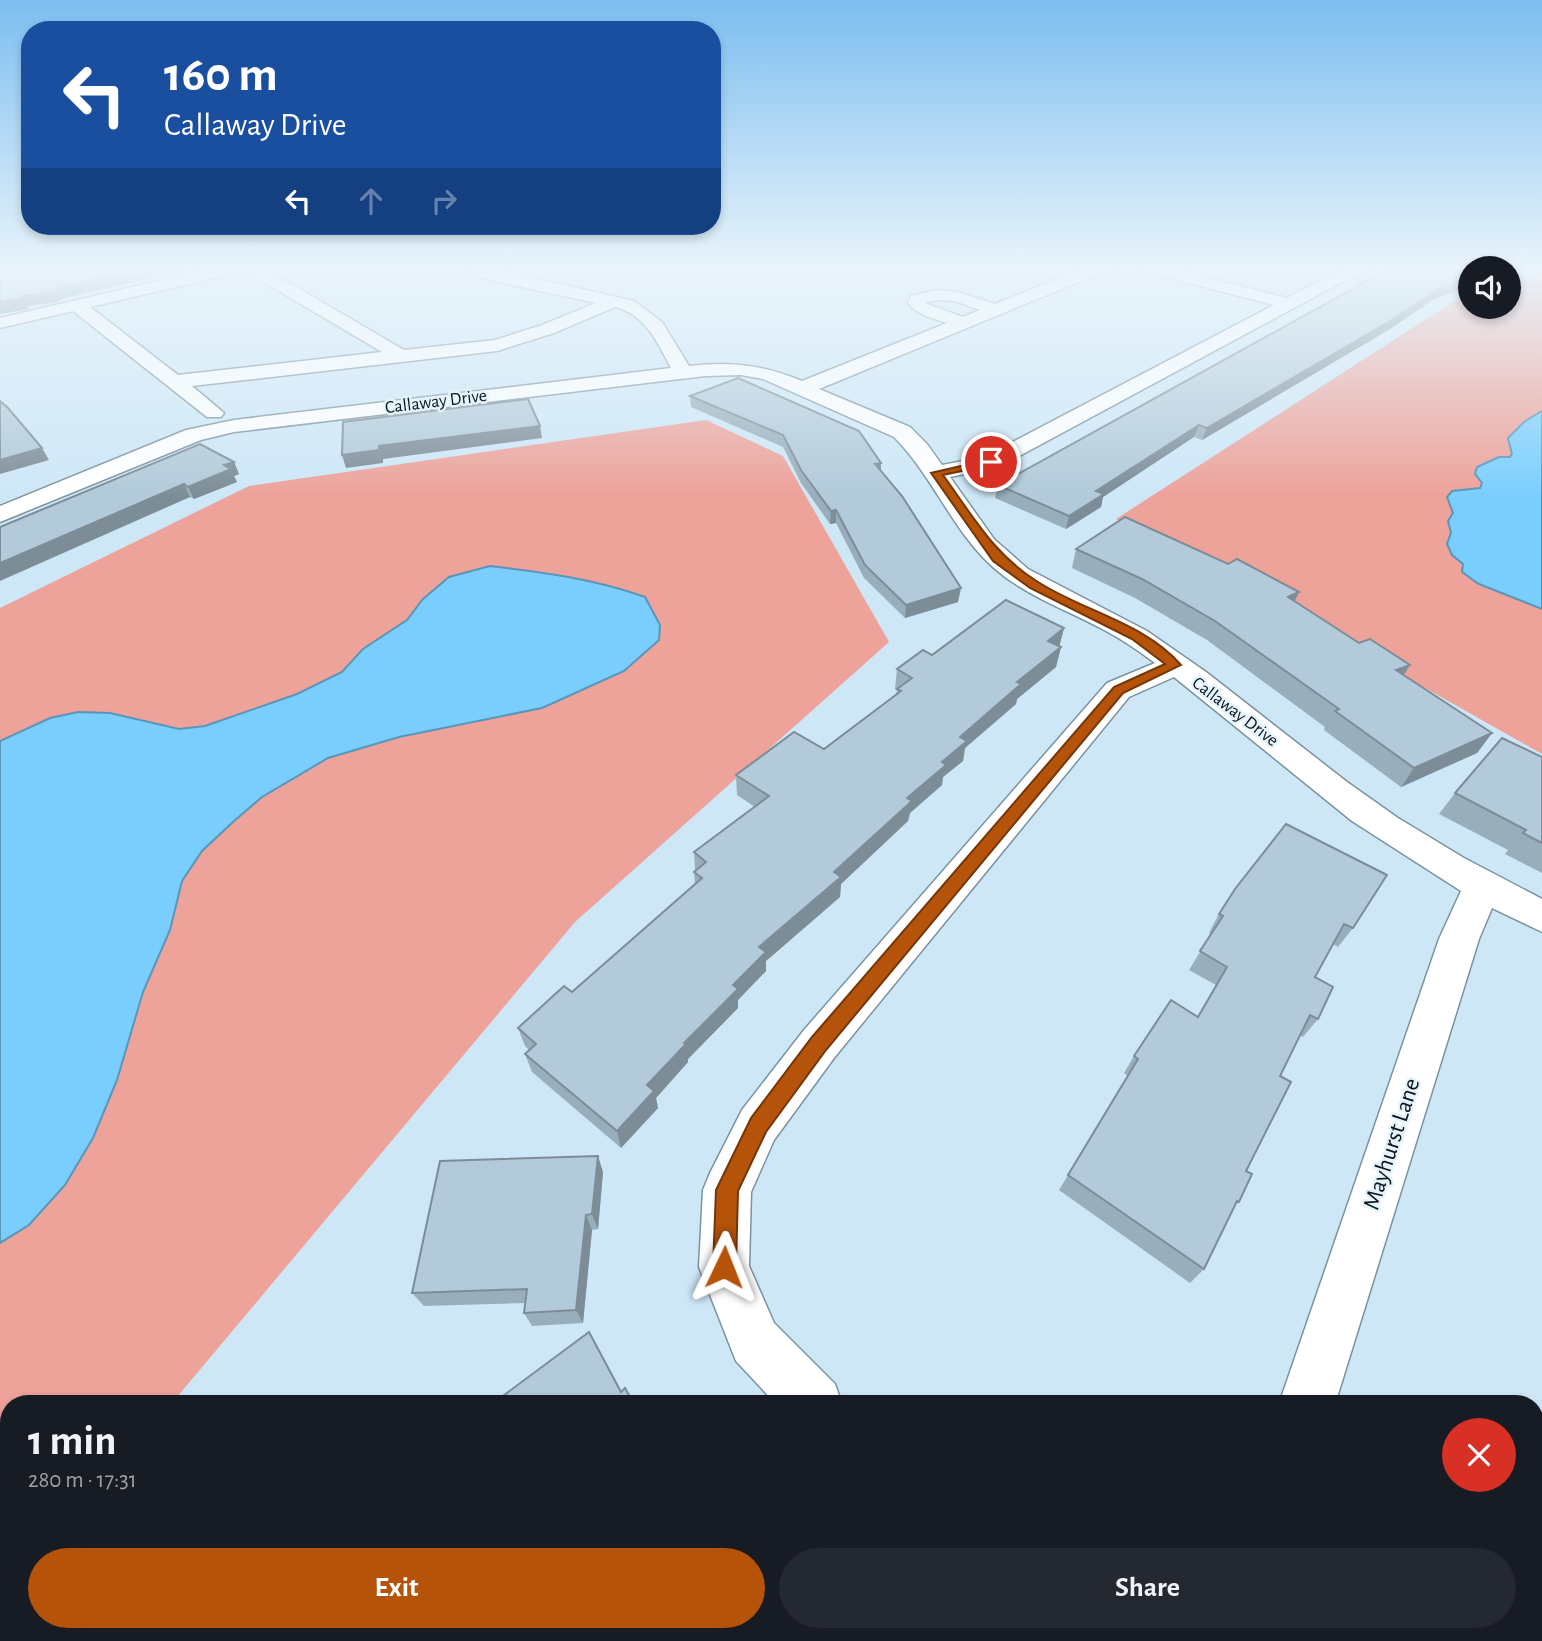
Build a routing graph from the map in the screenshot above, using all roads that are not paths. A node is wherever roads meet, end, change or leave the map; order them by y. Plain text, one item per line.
1 (124, 344) edge
2 (380, 344) edge
3 (502, 344) edge
4 (667, 344) edge
5 (913, 344) edge
6 (1215, 344) edge
7 (403, 357) junction
8 (683, 373) junction
9 (172, 382) junction
10 (803, 388) junction
11 (214, 413) dead end
12 (936, 473) junction
13 (0, 515) edge
14 (1175, 665) junction
15 (1482, 886) junction
16 (1542, 917) edge
17 (806, 1395) edge
18 (1310, 1395) edge

1 - 9 street
2 - 7 street
3 - 7 street
4 - 8 street
5 - 10 street
6 - 12 street
7 - 9 street
8 - 10 street, Callaway Drive
8 - 13 street, Callaway Drive
9 - 11 street
10 - 12 street, Callaway Drive
12 - 14 street, Callaway Drive
14 - 15 street, Callaway Drive
14 - 17 street
15 - 16 street, Callaway Drive
15 - 18 street, Mayhurst Lane

